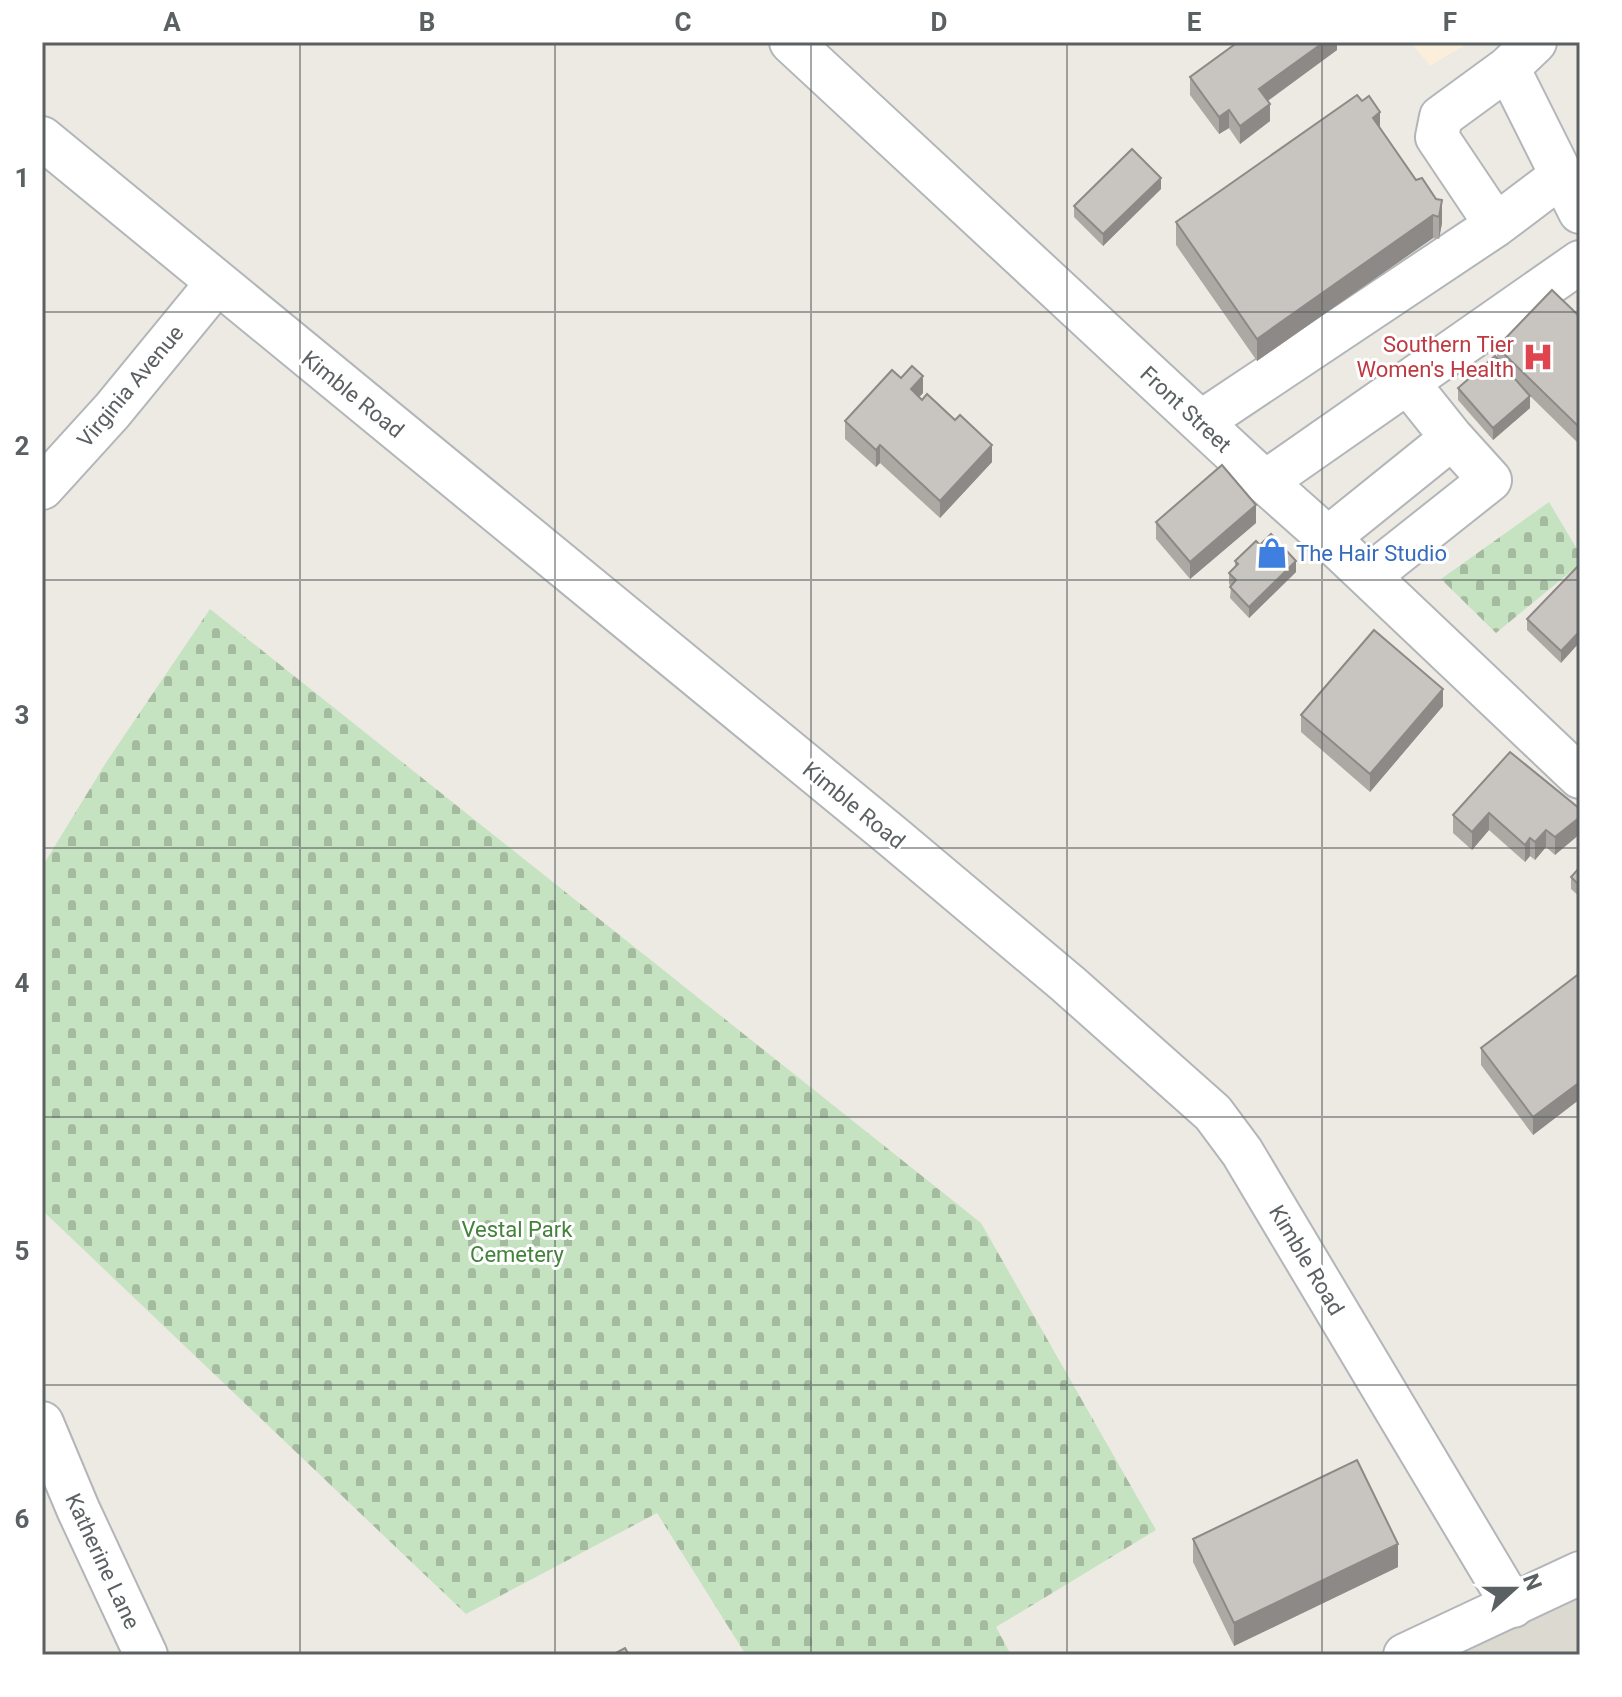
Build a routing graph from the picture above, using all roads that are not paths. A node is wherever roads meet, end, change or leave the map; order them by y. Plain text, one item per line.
1 (791, 42) edge
2 (1521, 55) edge
3 (42, 138) edge
4 (1571, 194) edge
5 (1496, 225) junction
6 (1580, 262) edge
7 (217, 283) junction
8 (1408, 383) junction
9 (1201, 422) junction
10 (1452, 438) junction
11 (1265, 482) junction
12 (42, 488) edge
13 (1328, 538) junction
14 (1369, 576) junction
15 (1580, 777) edge
16 (42, 1423) edge
17 (1580, 1573) edge
18 (1513, 1606) junction
19 (146, 1655) edge
20 (1407, 1655) edge

1 - 9 street, Front Street
2 - 4 street
2 - 5 street
3 - 7 street, Kimble Road
4 - 5 street
5 - 9 street
6 - 8 street
7 - 12 street, Virginia Avenue
7 - 18 street, Kimble Road
8 - 10 street
8 - 11 street
9 - 11 street, Front Street
10 - 13 street
10 - 14 street
11 - 13 street, Front Street
13 - 14 street, Front Street
14 - 15 street, Front Street
16 - 19 street, Katherine Lane
17 - 18 street
18 - 20 street

